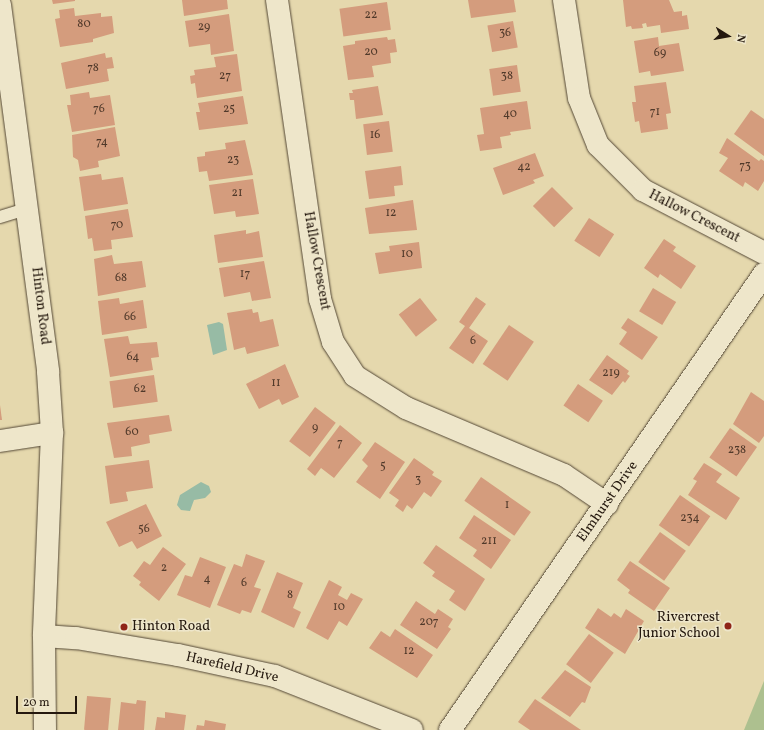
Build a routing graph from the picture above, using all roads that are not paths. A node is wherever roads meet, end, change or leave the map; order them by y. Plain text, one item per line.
1 (277, 0) edge
2 (564, 0) edge
3 (0, 5) edge
4 (2, 28) edge
5 (27, 209) junction
6 (0, 217) edge
7 (764, 253) edge
8 (764, 274) edge
9 (52, 433) junction
10 (0, 441) edge
11 (607, 504) junction
12 (44, 636) junction
13 (43, 730) edge
14 (412, 730) edge
15 (450, 730) edge

1 - 11 street, Hallow Crescent
2 - 7 street, Hallow Crescent
3 - 4 street, Hinton Road
4 - 5 street, Hinton Road
5 - 6 lane
5 - 9 street, Hinton Road
8 - 11 street, Elmhurst Drive
9 - 10 street
9 - 12 street, Hinton Road
11 - 15 street, Elmhurst Drive
12 - 13 street, Hinton Road
12 - 14 street, Harefield Drive

